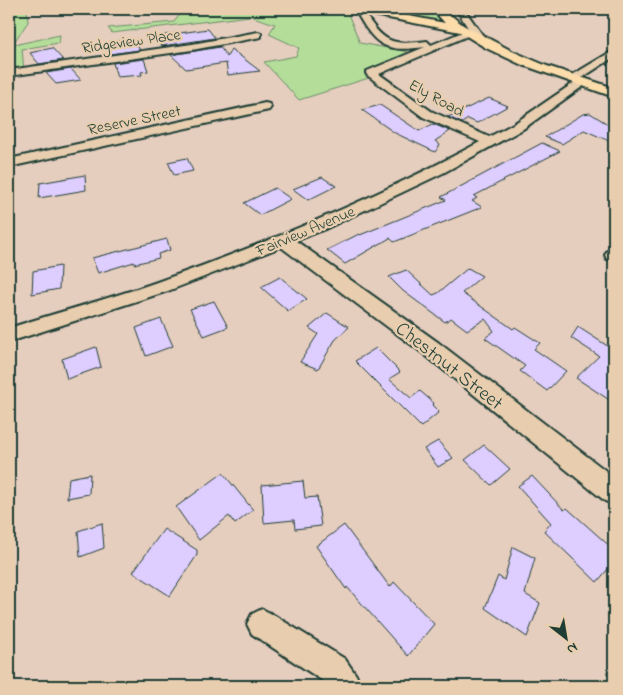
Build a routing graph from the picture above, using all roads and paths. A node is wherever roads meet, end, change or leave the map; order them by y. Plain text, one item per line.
1 (362, 9) edge
2 (437, 9) edge
3 (460, 9) edge
4 (466, 32) junction
5 (258, 34) dead end
6 (425, 36) junction
7 (482, 41) junction
8 (614, 53) edge
9 (9, 73) edge
10 (583, 83) junction
11 (614, 94) edge
12 (265, 107) dead end
13 (490, 142) junction
14 (9, 163) edge
15 (283, 240) junction
16 (9, 335) edge
17 (614, 492) edge
18 (262, 624) dead end
19 (345, 686) edge

1 - 6 main road
1 - 6 street
2 - 4 main road
3 - 7 street
4 - 6 main road
4 - 6 street
4 - 7 main road
5 - 9 street, Ridgeview Place
6 - 13 street, Ely Road
7 - 10 main road
8 - 10 street, Fairview Avenue
10 - 11 main road
10 - 13 street, Fairview Avenue
12 - 14 street, Reserve Street
13 - 15 street, Fairview Avenue
15 - 16 street, Fairview Avenue
15 - 17 street, Chestnut Street
18 - 19 street

